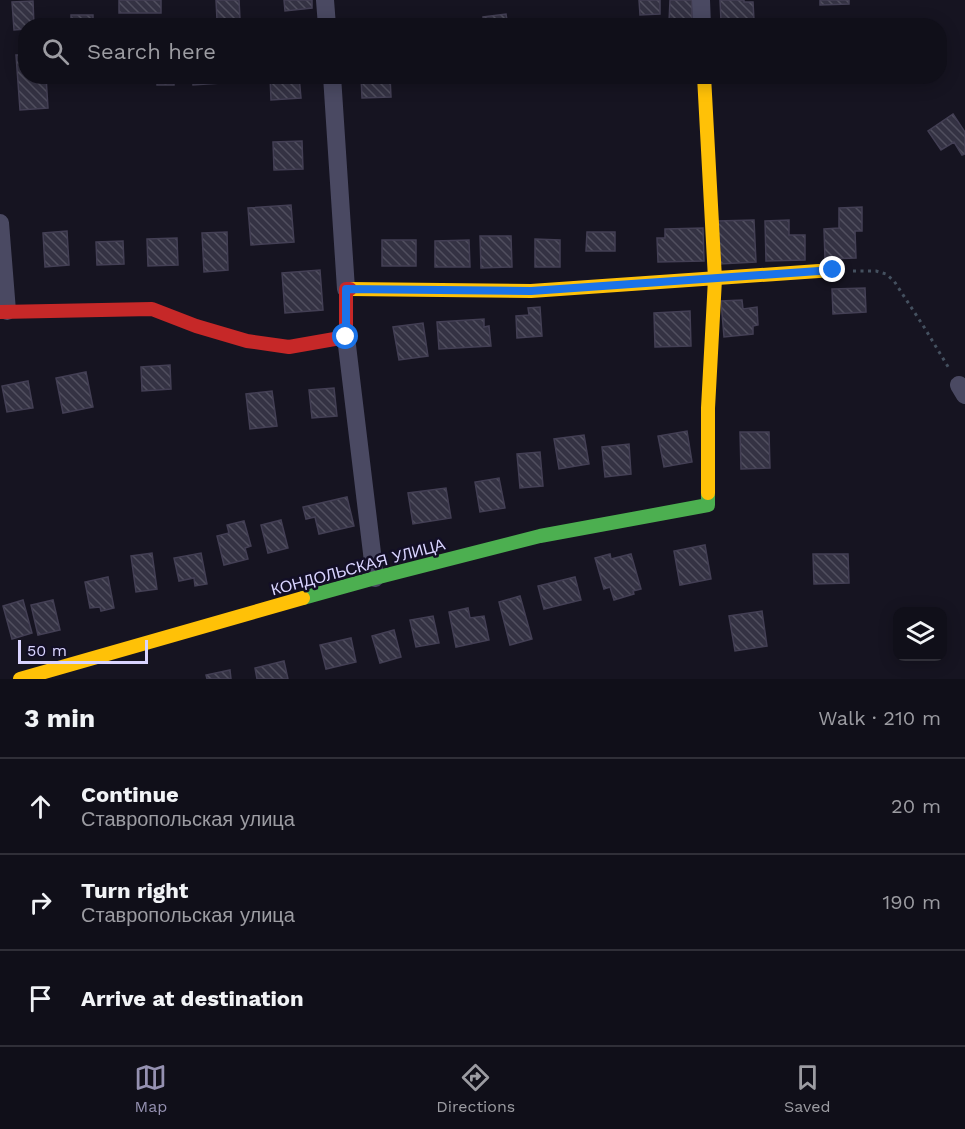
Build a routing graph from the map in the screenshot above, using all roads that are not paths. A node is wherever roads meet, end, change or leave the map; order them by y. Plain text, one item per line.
1 (325, 0) edge
2 (701, 0) edge
3 (326, 18) edge
4 (702, 18) edge
5 (333, 84) edge
6 (704, 84) edge
7 (0, 223) edge
8 (833, 270) road end
9 (715, 279) junction
10 (346, 289) junction
11 (4, 312) edge
12 (346, 337) junction
13 (375, 578) junction
14 (20, 679) edge

1 - 3 street
2 - 4 street
5 - 10 street
6 - 9 street
7 - 11 street
8 - 9 street
9 - 10 street
9 - 13 street, КОНДОЛЬСКАЯ УЛИЦА
10 - 12 street
11 - 12 street
12 - 13 street
13 - 14 street, КОНДОЛЬСКАЯ УЛИЦА

